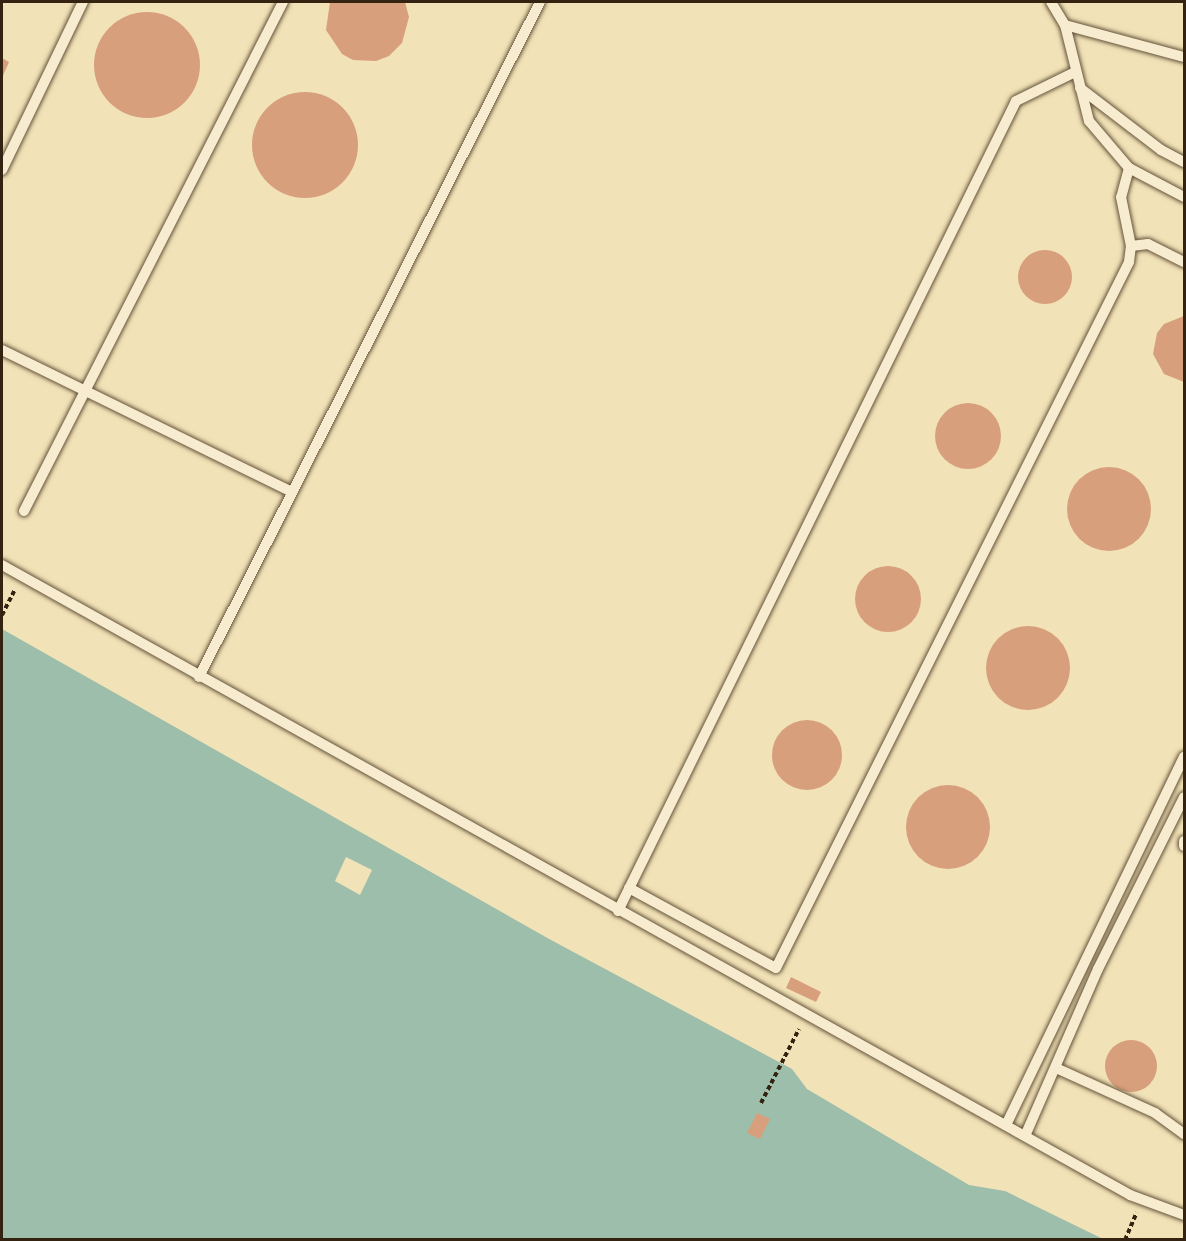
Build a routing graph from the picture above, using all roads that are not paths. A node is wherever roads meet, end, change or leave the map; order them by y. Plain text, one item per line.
1 (83, 2) edge
2 (283, 2) edge
3 (540, 2) edge
4 (1051, 2) edge
5 (1065, 25) junction
6 (1185, 57) edge
7 (1076, 72) junction
8 (1080, 87) junction
9 (1185, 162) edge
10 (1129, 168) junction
11 (2, 170) edge
12 (1185, 197) edge
13 (1131, 246) junction
14 (1185, 262) edge
15 (2, 350) edge
16 (85, 391) junction
17 (292, 492) junction
18 (24, 511) dead end
19 (2, 565) edge
20 (198, 677) junction
21 (1185, 757) edge
22 (1185, 797) edge
23 (1185, 841) edge
24 (1185, 846) edge
25 (629, 888) junction
26 (618, 911) junction
27 (1056, 1068) junction
28 (1006, 1125) junction
29 (1185, 1134) edge
30 (1025, 1136) junction
31 (1185, 1215) edge

1 - 11 lane
2 - 16 lane
3 - 17 lane
4 - 5 lane
5 - 6 lane
5 - 7 lane
7 - 8 lane
7 - 25 lane
8 - 9 lane
8 - 10 lane
10 - 12 lane
10 - 13 lane
13 - 14 lane
13 - 25 lane
15 - 16 lane
16 - 17 lane
16 - 18 lane
17 - 20 lane
19 - 20 lane
20 - 26 lane
21 - 28 lane
22 - 27 lane
23 - 24 lane
25 - 26 lane
26 - 28 lane
27 - 29 lane
27 - 30 lane
28 - 30 lane
30 - 31 lane

